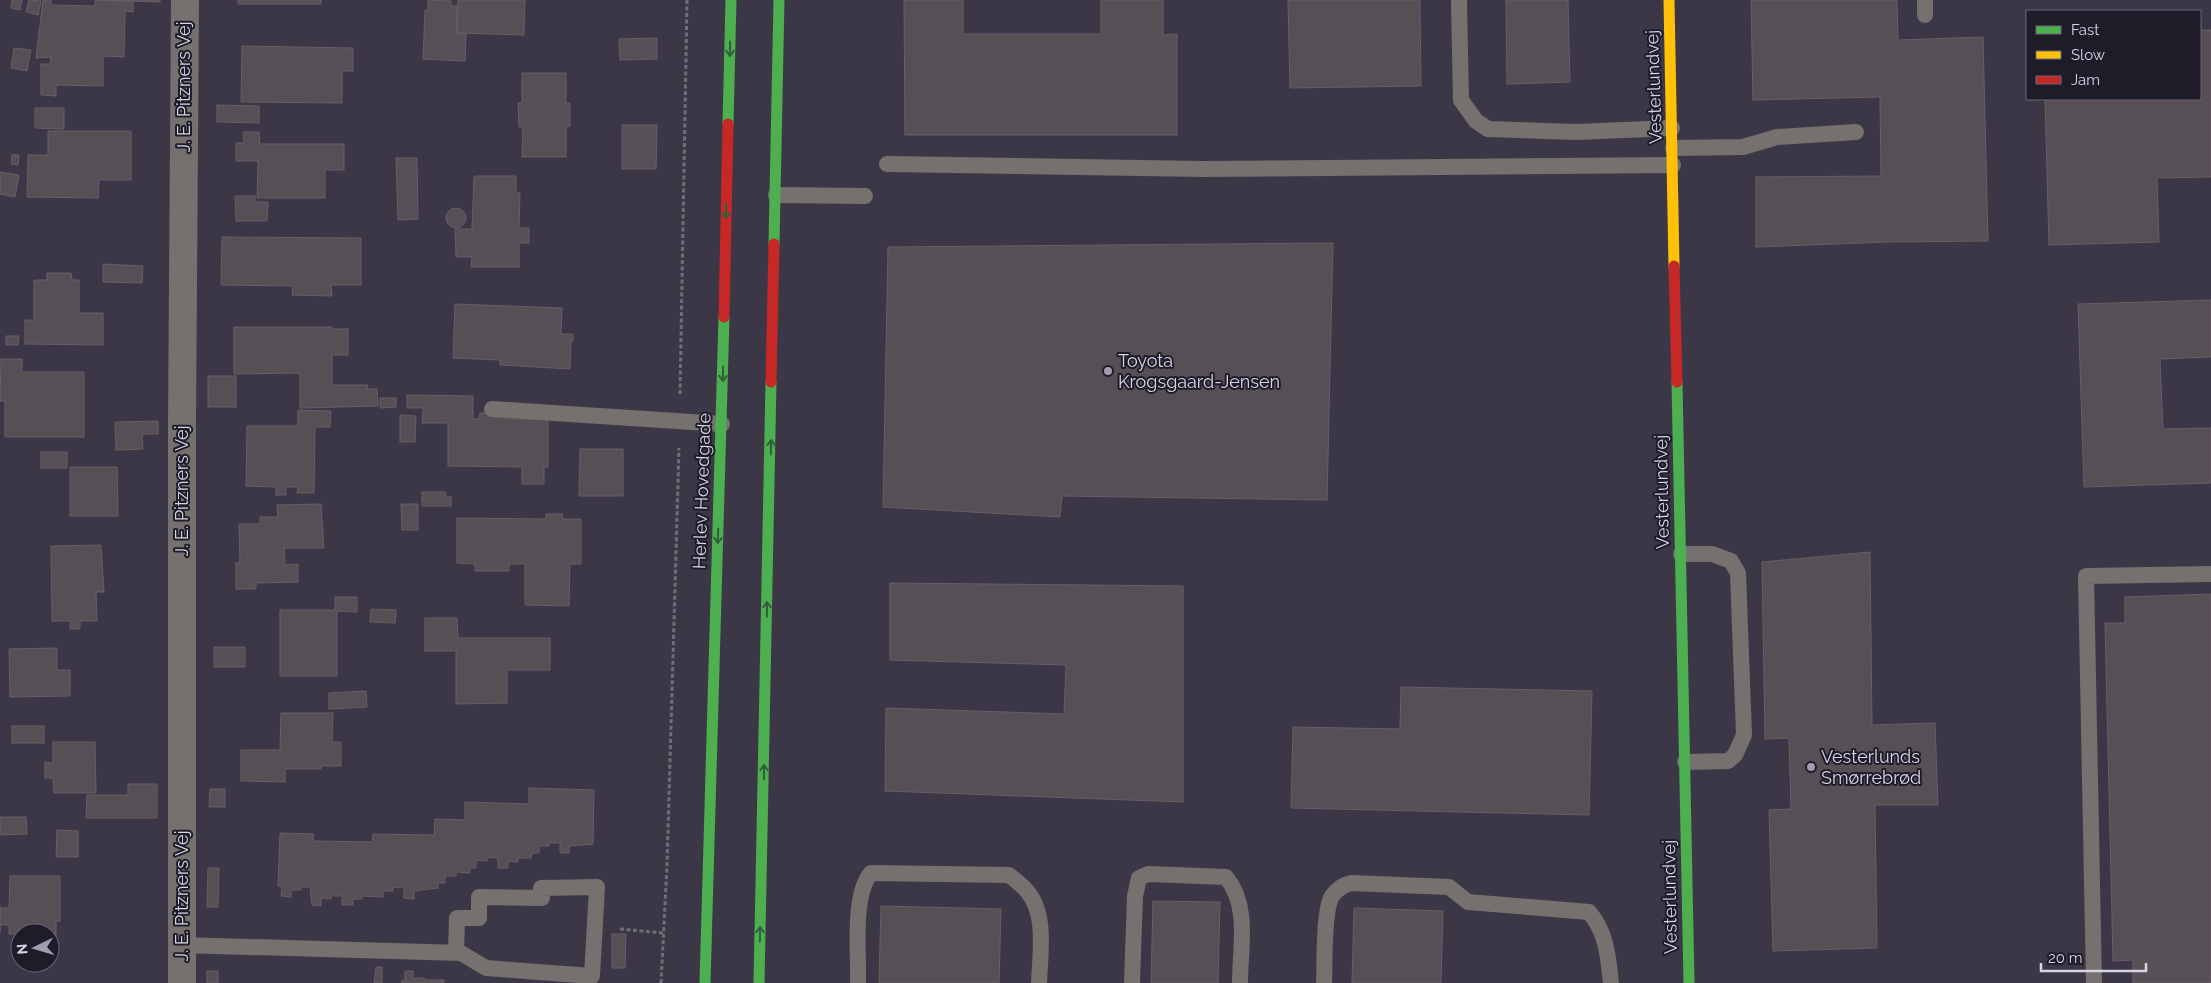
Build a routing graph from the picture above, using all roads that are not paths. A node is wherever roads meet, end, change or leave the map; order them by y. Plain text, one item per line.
1 (185, 0) edge
2 (731, 0) edge
3 (779, 0) edge
4 (1459, 0) edge
5 (1669, 0) edge
6 (1672, 128) junction
7 (1856, 132) dead end
8 (1673, 148) junction
9 (887, 164) dead end
10 (1673, 165) junction
11 (776, 195) junction
12 (865, 196) dead end
13 (492, 409) dead end
14 (722, 424) junction
15 (1681, 554) junction
16 (2211, 574) edge
17 (1685, 762) junction
18 (182, 945) junction
19 (456, 952) junction
20 (182, 983) edge
21 (704, 983) edge
22 (759, 983) edge
23 (858, 983) edge
24 (1039, 983) edge
25 (1132, 983) edge
26 (1240, 983) edge
27 (1324, 983) edge
28 (1611, 983) edge
29 (1689, 983) edge
30 (2094, 983) edge

1 - 18 street, J. E. Pitzners Vej
2 -> 14 main road, Herlev Hovedgade
3 - 11 main road
4 - 6 lane
5 - 6 main road, Vesterlundvej
6 - 8 main road, Vesterlundvej
7 - 8 lane
8 - 10 main road, Vesterlundvej
9 - 10 lane
10 - 15 main road, Vesterlundvej
11 - 12 lane
22 -> 11 main road
13 - 14 lane
14 -> 21 main road, Herlev Hovedgade
15 - 17 main road, Vesterlundvej
15 - 17 lane
16 - 30 lane
17 - 29 main road, Vesterlundvej
18 - 19 lane
18 - 20 street, J. E. Pitzners Vej
19 - 19 lane
23 - 24 lane
25 - 26 lane
27 - 28 lane

